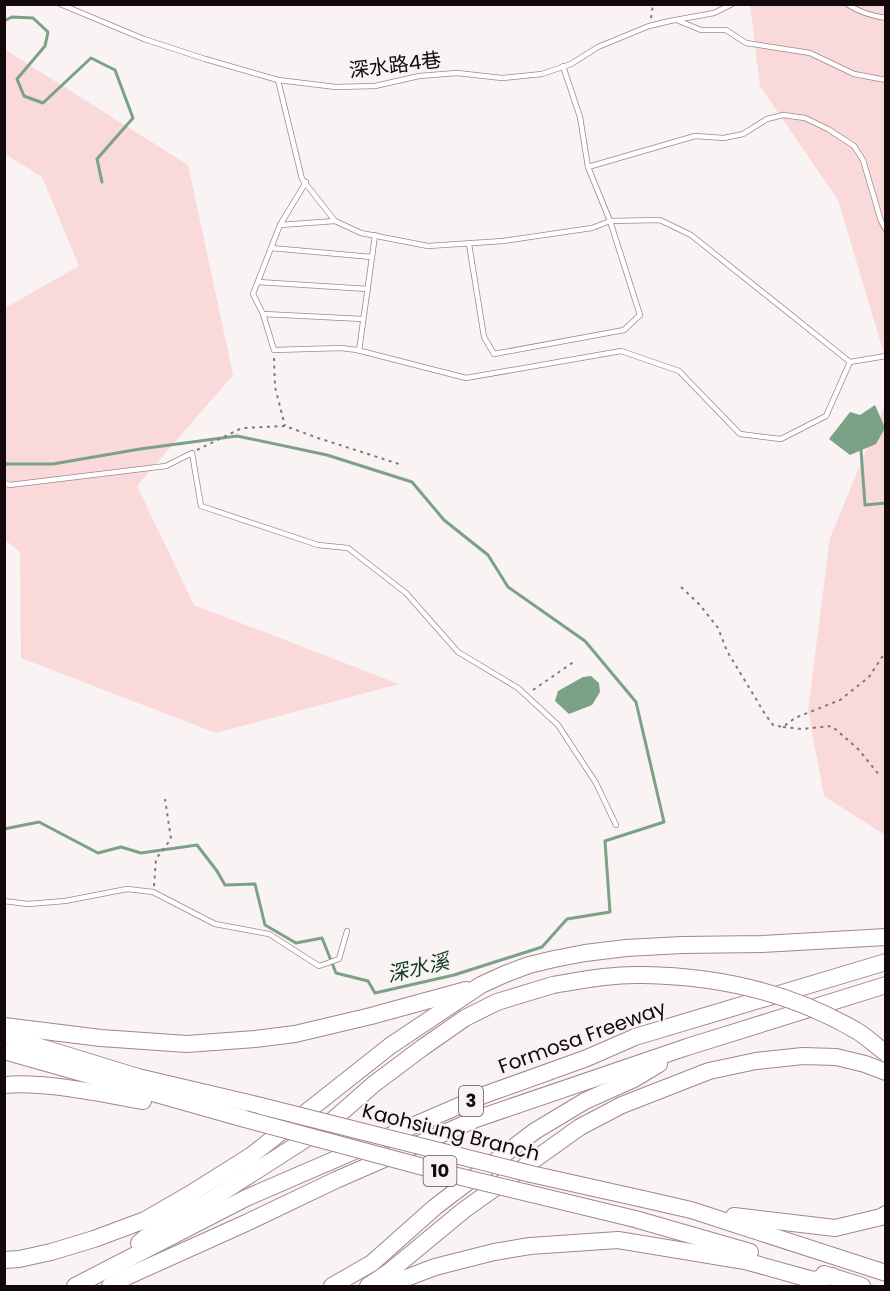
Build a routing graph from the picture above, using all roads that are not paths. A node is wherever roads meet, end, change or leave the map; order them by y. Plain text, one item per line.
1 (60, 4) edge
2 (732, 4) edge
3 (847, 4) edge
4 (885, 18) edge
5 (677, 20) junction
6 (563, 66) junction
7 (278, 80) junction
8 (885, 80) edge
9 (588, 166) junction
10 (306, 182) junction
11 (336, 221) junction
12 (610, 221) junction
13 (883, 221) edge
14 (280, 225) junction
15 (885, 230) edge
16 (375, 235) junction
17 (469, 244) junction
18 (271, 248) junction
19 (372, 257) junction
20 (258, 282) junction
21 (368, 289) junction
22 (263, 314) junction
23 (363, 319) junction
24 (358, 351) junction
25 (885, 356) edge
26 (850, 362) junction
27 (4, 483) edge
28 (615, 825) dead end
29 (4, 901) edge
30 (347, 931) dead end
31 (885, 937) edge
32 (885, 962) edge
33 (481, 985) junction
34 (885, 986) edge
35 (4, 1026) edge
36 (4, 1034) edge
37 (687, 1047) junction
38 (4, 1052) edge
39 (885, 1053) edge
40 (885, 1072) edge
41 (4, 1085) edge
42 (227, 1114) junction
43 (692, 1210) junction
44 (885, 1214) edge
45 (4, 1260) edge
46 (885, 1273) edge
47 (832, 1276) junction
48 (107, 1279) edge
49 (75, 1287) edge
50 (332, 1287) edge
51 (368, 1287) edge
52 (385, 1287) edge
53 (862, 1287) edge

1 - 7 lane, 深水路4巷
2 - 5 lane, 深水路4巷
3 - 4 lane
5 - 6 lane, 深水路4巷
5 - 8 lane
6 - 7 lane, 深水路4巷
6 - 9 lane
7 - 10 lane
9 - 12 lane
9 - 13 lane
10 - 11 lane
10 - 14 lane
11 - 14 lane
11 - 16 lane
12 - 17 lane
12 - 17 lane
12 - 26 lane
13 - 15 lane
14 - 18 lane
16 - 17 lane
16 - 19 lane
18 - 19 lane
18 - 20 lane
19 - 21 lane
20 - 21 lane
20 - 22 lane
21 - 23 lane
22 - 23 lane
22 - 24 lane
23 - 24 lane
24 - 26 lane
25 - 26 lane
27 - 28 lane
29 - 30 lane
31 - 33 highway
32 - 48 highway, Formosa Freeway / 3
33 - 35 highway
33 - 45 highway
34 - 37 highway, Formosa Freeway / 3
36 - 43 highway, Kaohsiung Branch / 10, bridge
37 - 48 highway, Formosa Freeway / 3
37 - 50 highway
38 - 42 highway, Kaohsiung Branch / 10
39 - 48 highway, bridge
40 - 51 highway
41 - 42 highway
42 - 47 highway, Kaohsiung Branch / 10, bridge
43 - 44 highway
43 - 46 highway, Kaohsiung Branch / 10
47 - 52 highway
47 - 53 highway, Kaohsiung Branch / 10
48 - 49 highway, Formosa Freeway / 3

